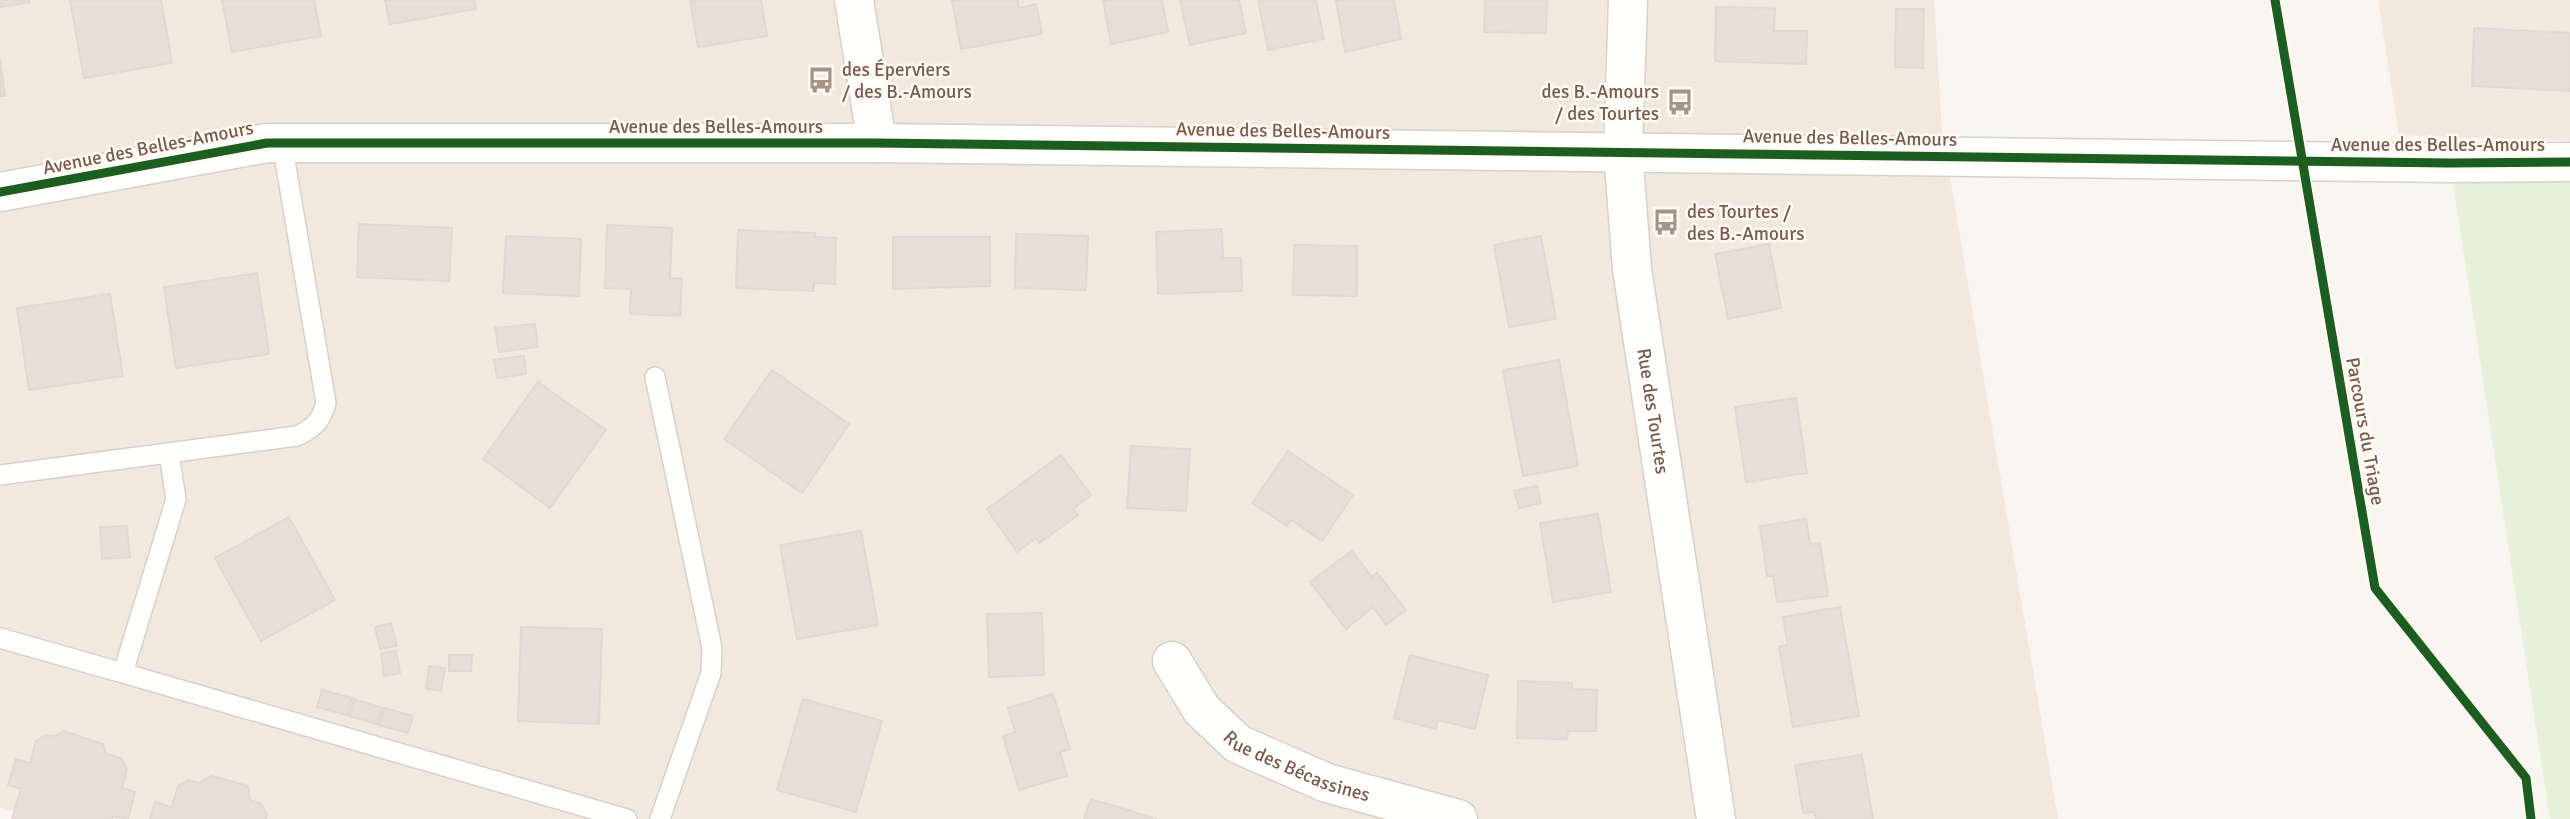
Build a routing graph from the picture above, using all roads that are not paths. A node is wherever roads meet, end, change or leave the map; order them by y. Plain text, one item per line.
1 (854, 0) edge
2 (1628, 0) edge
3 (282, 142) junction
4 (877, 143) junction
5 (1623, 151) junction
6 (2570, 162) edge
7 (0, 192) edge
8 (655, 377) dead end
9 (169, 453) junction
10 (0, 475) edge
11 (0, 638) edge
12 (1172, 661) dead end
13 (123, 673) junction
14 (627, 819) edge
15 (660, 819) edge
16 (1458, 819) edge
17 (1716, 819) edge

1 - 4 street
2 - 5 street, Rue des Tourtes
3 - 4 street, Avenue des Belles-Amours
3 - 7 street, Avenue des Belles-Amours
3 - 9 lane
4 - 5 street, Avenue des Belles-Amours
5 - 6 street, Avenue des Belles-Amours
5 - 17 street, Rue des Tourtes
8 - 15 lane
9 - 10 lane
9 - 13 lane
11 - 13 lane
12 - 16 street, Rue des Bécassines
13 - 14 lane

